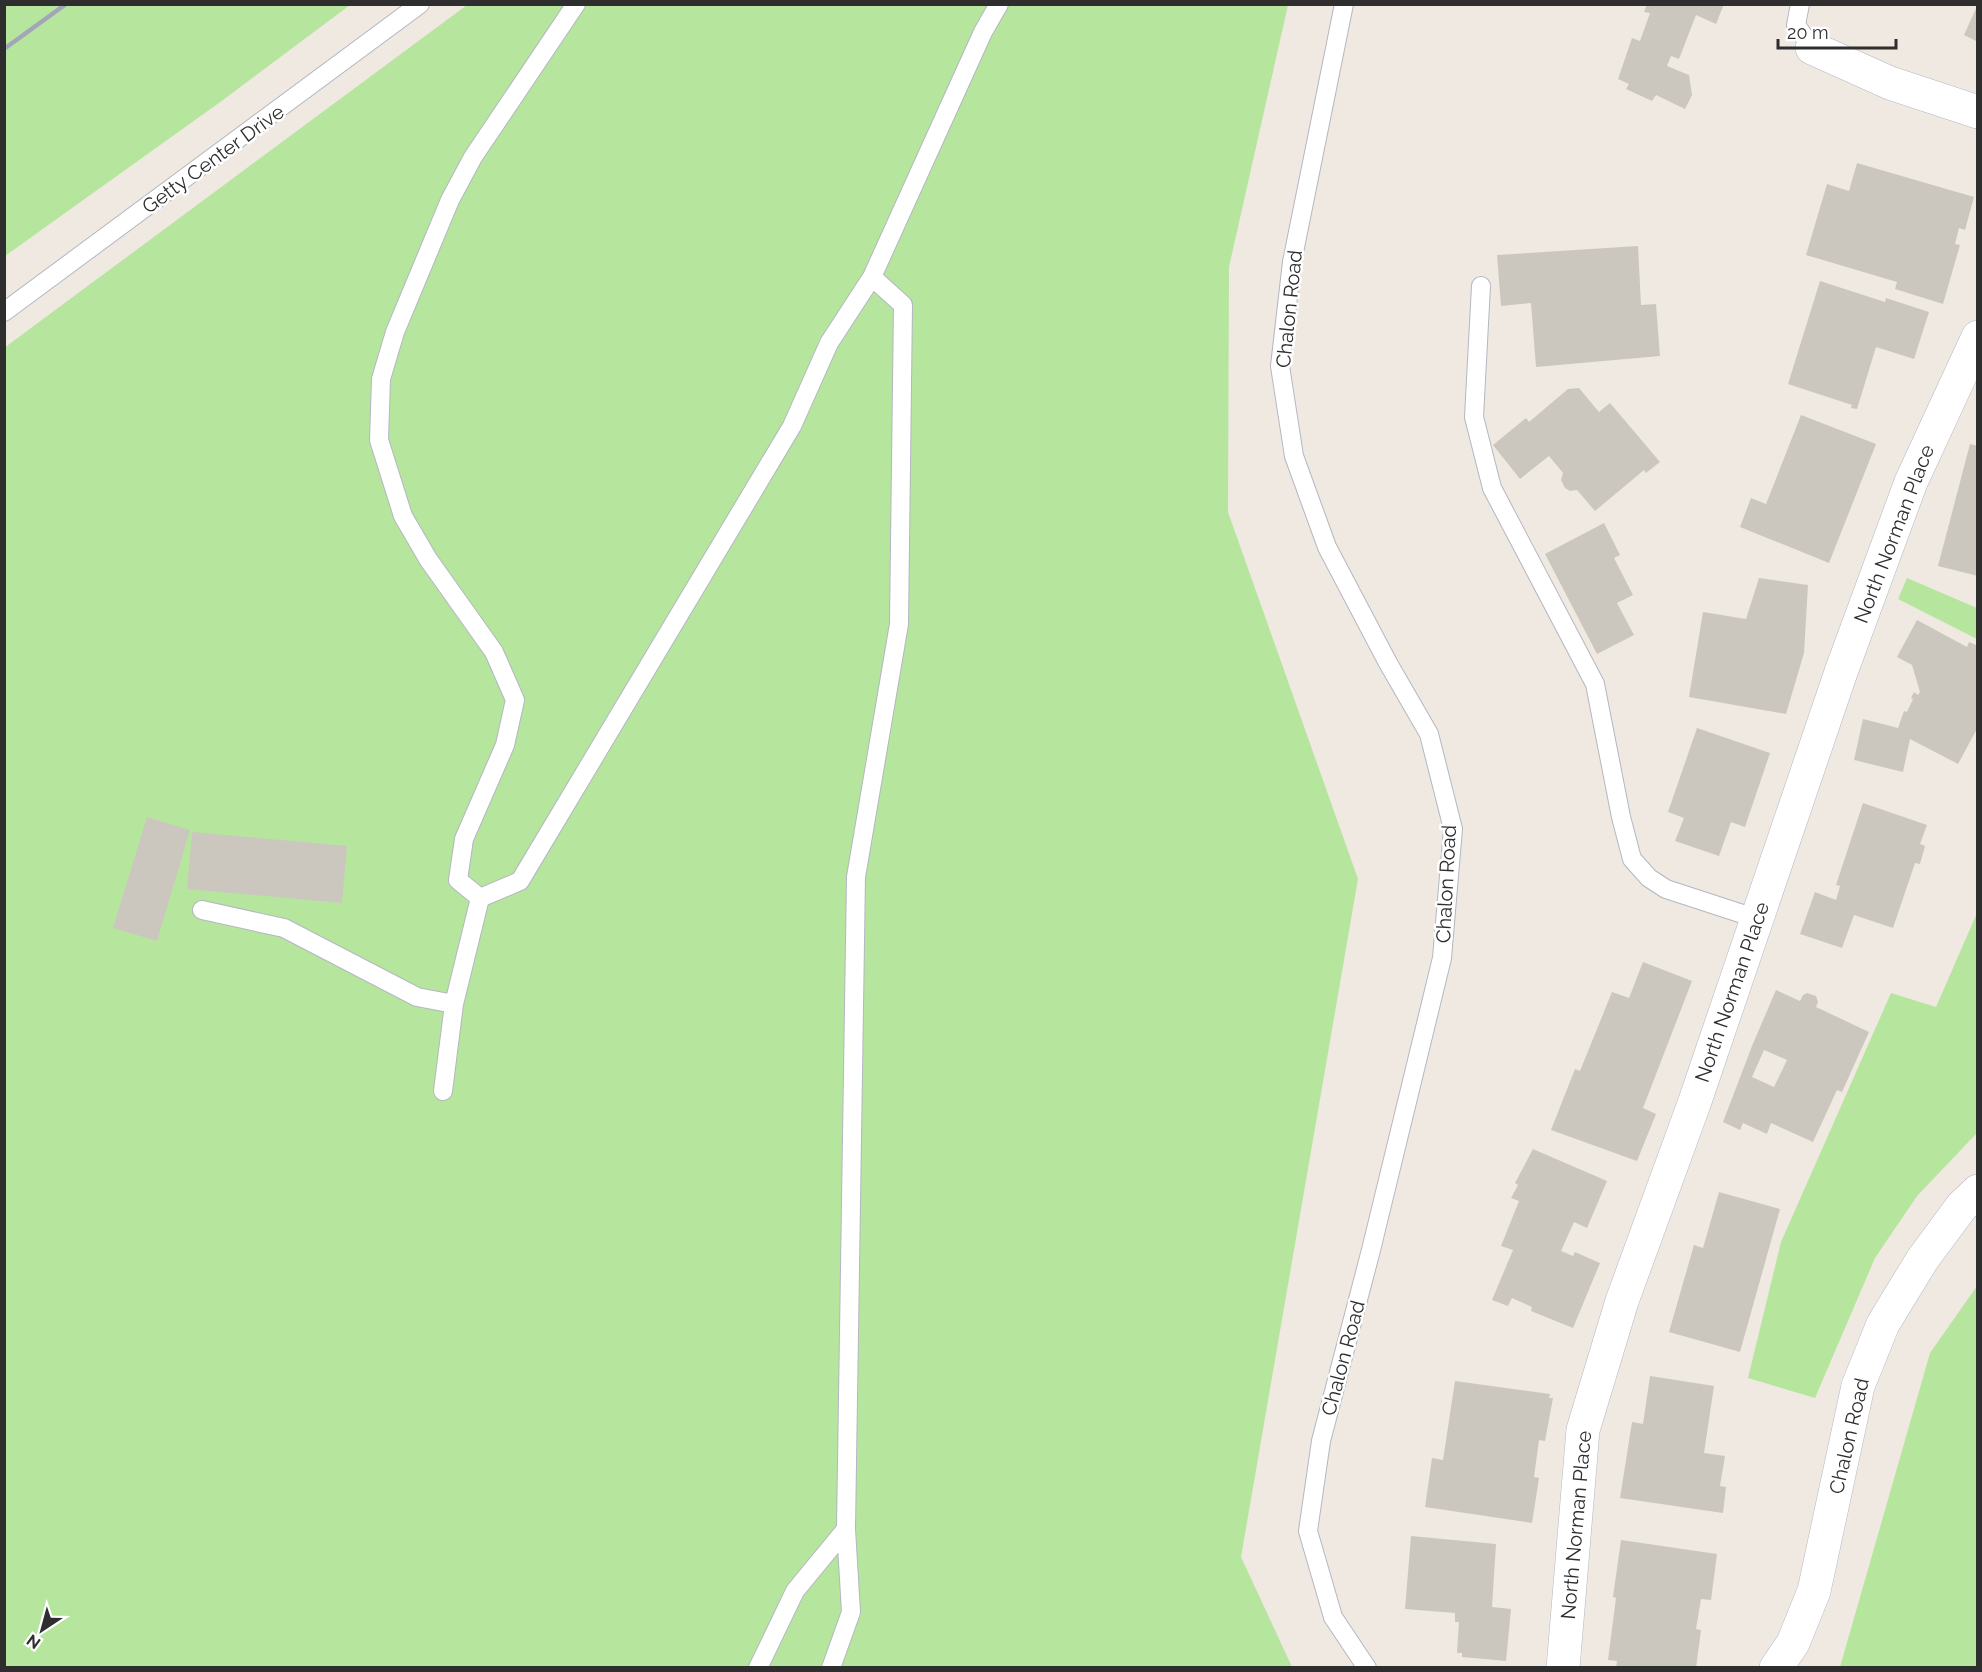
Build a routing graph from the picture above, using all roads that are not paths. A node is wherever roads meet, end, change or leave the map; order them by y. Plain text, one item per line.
1 (420, 4) edge
2 (576, 4) edge
3 (999, 4) edge
4 (1344, 4) edge
5 (1800, 4) edge
6 (1812, 48) joint
7 (1977, 112) edge
8 (872, 277) junction
9 (1481, 286) dead end
10 (4, 312) edge
11 (1977, 336) edge
12 (480, 898) junction
13 (202, 910) dead end
14 (1758, 919) junction
15 (454, 1004) junction
16 (443, 1091) dead end
17 (1977, 1191) edge
18 (846, 1529) junction
19 (758, 1668) edge
20 (831, 1668) edge
21 (1367, 1668) edge
22 (1563, 1668) edge
23 (1776, 1668) edge

1 - 10 lane, Getty Center Drive
2 - 12 lane
3 - 8 lane
4 - 21 lane, Chalon Road
5 - 6 lane
6 - 7 street
8 - 12 lane
8 - 18 lane
9 - 14 lane
11 - 14 street, North Norman Place
12 - 15 lane
13 - 15 lane
14 - 22 street, North Norman Place
15 - 16 lane
17 - 23 street, Chalon Road
18 - 19 lane
18 - 20 lane

